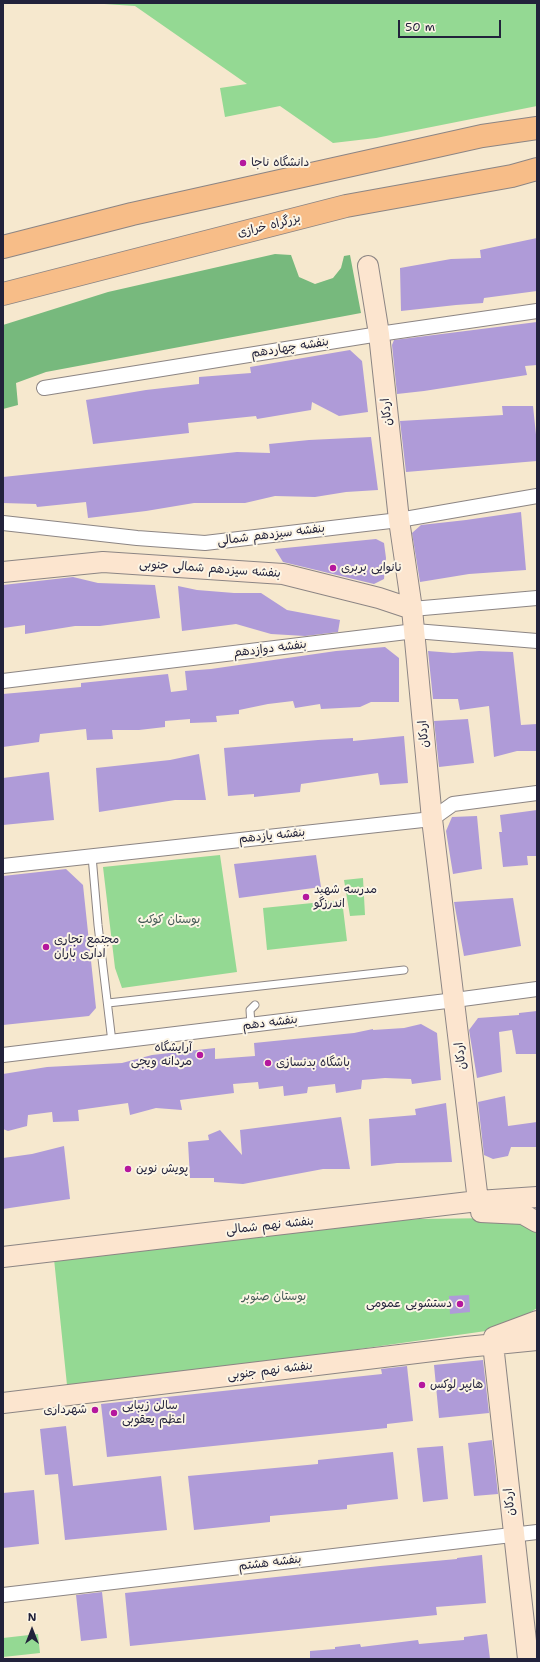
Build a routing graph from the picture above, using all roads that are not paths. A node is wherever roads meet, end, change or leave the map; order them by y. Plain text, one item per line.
1 (537, 128) edge
2 (537, 169) edge
3 (132, 214) junction
4 (3, 236) edge
5 (3, 246) edge
6 (368, 266) dead end
7 (41, 284) junction
8 (3, 294) edge
9 (3, 301) edge
10 (537, 310) edge
11 (379, 334) junction
12 (44, 388) dead end
13 (537, 496) edge
14 (399, 520) junction
15 (3, 522) edge
16 (3, 572) edge
17 (537, 598) edge
18 (412, 609) junction
19 (415, 631) junction
20 (537, 641) edge
21 (3, 681) edge
22 (537, 793) edge
23 (432, 819) junction
24 (92, 856) junction
25 (3, 866) edge
26 (404, 970) dead end
27 (537, 988) edge
28 (455, 1000) junction
29 (108, 1003) junction
30 (255, 1005) dead end
31 (251, 1025) junction
32 (112, 1042) junction
33 (3, 1055) edge
34 (537, 1197) edge
35 (478, 1202) junction
36 (339, 1219) junction
37 (537, 1222) edge
38 (3, 1257) edge
39 (537, 1321) edge
40 (537, 1340) edge
41 (493, 1344) junction
42 (466, 1347) junction
43 (3, 1403) edge
44 (537, 1532) edge
45 (514, 1534) junction
46 (3, 1595) edge
47 (528, 1659) edge

1 - 3 highway
2 - 7 highway, بزرگراه خرازی
3 - 4 highway
3 - 5 highway
6 - 11 street, اردکان
7 - 8 highway, بزرگراه خرازی
7 - 9 highway
10 - 11 street, بنفشه چهاردهم
11 - 12 street, بنفشه چهاردهم
11 - 14 street, اردکان
13 - 14 street, بنفشه سیزدهم شمالی
14 - 15 street, بنفشه سیزدهم شمالی
14 - 18 street, اردکان
16 - 18 street, بنفشه سیزدهم شمالی جنوبی
17 - 18 street
18 - 19 street, اردکان
19 - 20 street, بنفشه دوازدهم
19 - 21 street, بنفشه دوازدهم
19 - 23 street, اردکان
22 - 23 street, بنفشه یازدهم
23 - 24 street, بنفشه یازدهم
23 - 28 street, اردکان
24 - 25 street, بنفشه یازدهم
24 - 29 lane
26 - 29 lane
27 - 28 street, بنفشه دهم
28 - 31 street, بنفشه دهم
28 - 35 street, اردکان
29 - 32 lane
30 - 31 lane
31 - 32 street, بنفشه دهم
32 - 33 street, بنفشه دهم
34 - 35 street, بنفشه نهم شمالی
35 - 36 street, بنفشه نهم شمالی
36 - 37 street
36 - 38 street, بنفشه نهم شمالی
39 - 42 street
40 - 41 street, بنفشه نهم جنوبی
41 - 42 street, بنفشه نهم جنوبی
41 - 45 street, اردکان
42 - 43 street, بنفشه نهم جنوبی
44 - 45 street, بنفشه هشتم
45 - 46 street, بنفشه هشتم
45 - 47 street, اردکان

